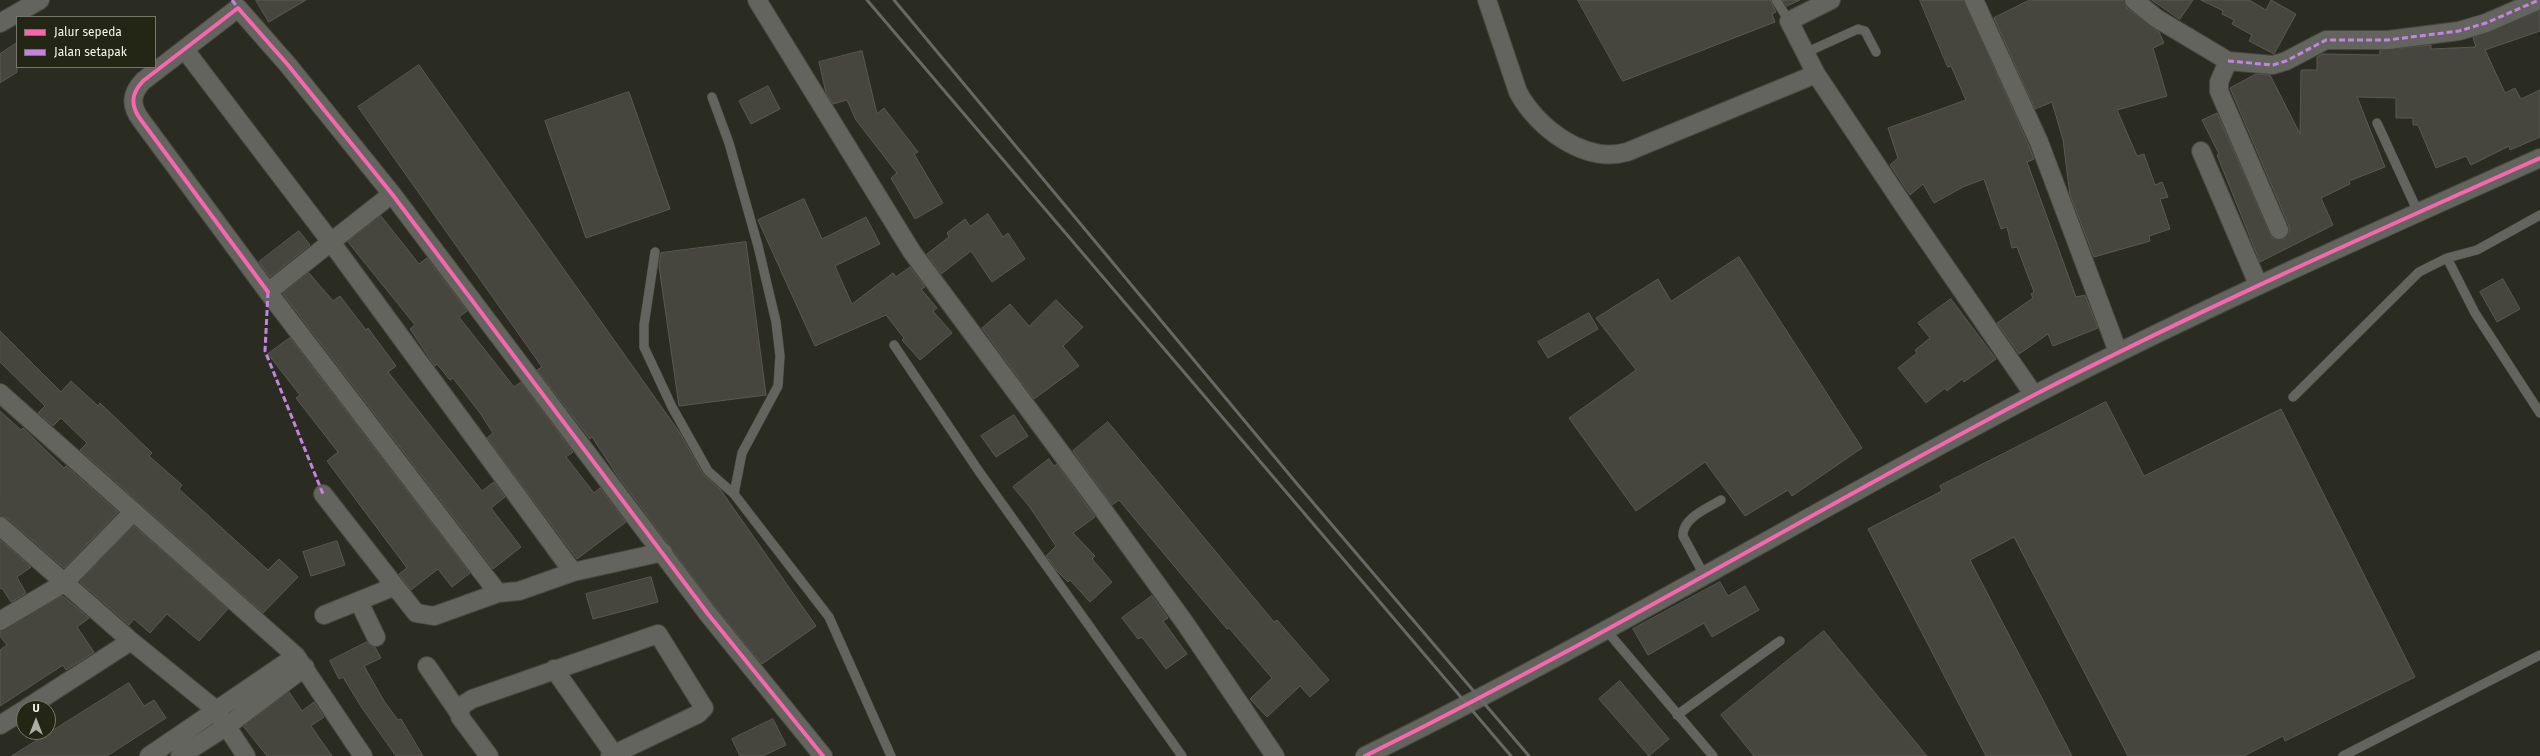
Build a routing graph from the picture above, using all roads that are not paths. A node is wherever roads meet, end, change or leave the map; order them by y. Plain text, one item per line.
1 (757, 0) edge
2 (1487, 0) edge
3 (1776, 0) edge
4 (1831, 0) edge
5 (1974, 0) edge
6 (2134, 0) edge
7 (2539, 0) edge
8 (34, 1) edge
9 (1789, 21) junction
10 (0, 23) edge
11 (185, 50) junction
12 (1876, 52) dead end
13 (1806, 53) junction
14 (2228, 61) junction
15 (1816, 74) junction
16 (712, 97) dead end
17 (2377, 123) dead end
18 (2201, 150) dead end
19 (2540, 158) edge
20 (392, 194) junction
21 (2418, 212) junction
22 (2540, 215) edge
23 (2279, 230) dead end
24 (331, 242) junction
25 (654, 252) dead end
26 (2447, 258) junction
27 (2258, 284) junction
28 (268, 292) junction
29 (894, 345) dead end
30 (2118, 352) junction
31 (0, 392) edge
32 (2034, 395) junction
33 (2292, 397) dead end
34 (2540, 413) edge
35 (323, 494) dead end
36 (734, 494) junction
37 (1721, 500) dead end
38 (133, 512) junction
39 (0, 526) edge
40 (663, 552) junction
41 (573, 572) junction
42 (1704, 575) junction
43 (64, 583) junction
44 (394, 587) junction
45 (498, 593) junction
46 (359, 602) junction
47 (324, 615) dead end
48 (0, 621) edge
49 (1606, 630) junction
50 (376, 637) dead end
51 (1780, 641) dead end
52 (132, 642) junction
53 (2540, 654) edge
54 (301, 662) junction
55 (427, 666) dead end
56 (554, 669) junction
57 (40, 700) edge
58 (216, 710) junction
59 (459, 713) junction
60 (16, 715) edge
61 (1677, 715) junction
62 (0, 725) edge
63 (227, 726) junction
64 (612, 755) edge
65 (149, 756) edge
66 (180, 756) edge
67 (246, 756) edge
68 (363, 756) edge
69 (489, 756) edge
70 (823, 756) edge
71 (892, 756) edge
72 (1182, 756) edge
73 (1276, 756) edge
74 (1365, 756) edge
75 (1713, 756) edge
76 (2343, 756) edge

1 - 73 street
2 - 15 street
3 - 9 lane
4 - 9 street
5 - 30 street
6 - 14 street
7 - 14 street
8 - 10 street
9 - 13 street
11 - 20 street
11 - 24 street
11 - 28 street
12 - 13 lane
13 - 15 street
14 - 23 street
15 - 32 street
16 - 36 lane
17 - 21 lane
18 - 27 street
19 - 21 street
20 - 24 street
20 - 40 street
21 - 27 street
22 - 26 lane
24 - 28 street
24 - 41 street
25 - 36 lane
26 - 33 lane
26 - 34 lane
27 - 30 street
28 - 45 street
29 - 72 lane
30 - 32 street
31 - 38 street
32 - 42 street
35 - 44 street
36 - 71 lane
37 - 42 lane
38 - 43 street
38 - 54 street
39 - 43 street
40 - 41 street
40 - 70 street
41 - 45 street
42 - 49 street
43 - 48 street
43 - 52 street
44 - 45 street
44 - 46 street
46 - 47 street
46 - 50 street
49 - 61 lane
49 - 74 street
51 - 61 lane
52 - 57 street
52 - 58 street
53 - 76 lane
54 - 58 street
54 - 63 street
54 - 68 street
55 - 59 street
56 - 59 street
56 - 64 street
56 - 64 street
58 - 63 street
58 - 65 street
59 - 69 street
60 - 62 street
61 - 75 lane
63 - 66 street
63 - 67 street

